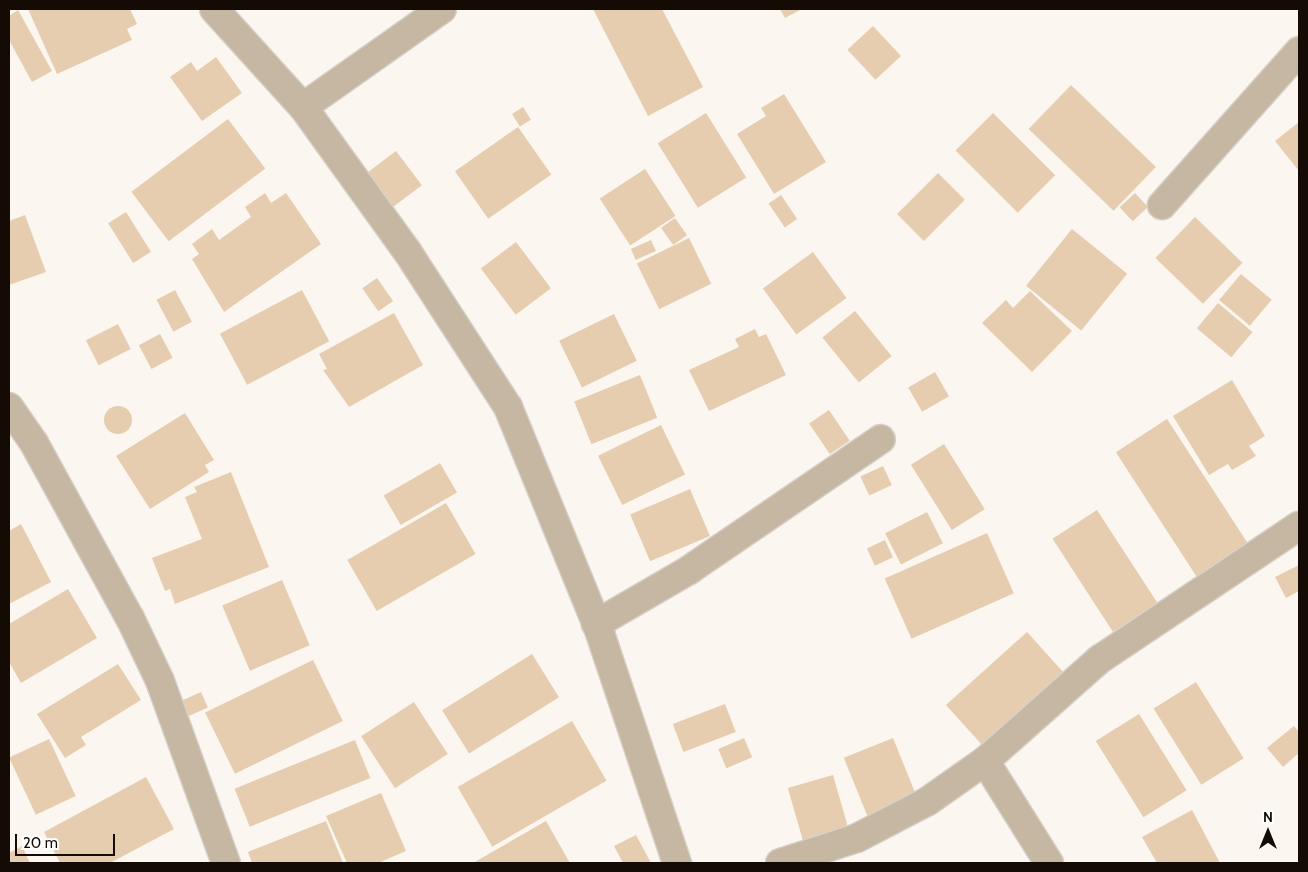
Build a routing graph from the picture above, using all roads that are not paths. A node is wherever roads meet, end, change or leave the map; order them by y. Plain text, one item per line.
1 (214, 9) edge
2 (442, 9) edge
3 (1299, 51) edge
4 (303, 107) junction
5 (1162, 205) dead end
6 (9, 407) edge
7 (881, 439) dead end
8 (1299, 526) edge
9 (596, 624) junction
10 (985, 761) junction
11 (226, 863) edge
12 (677, 863) edge
13 (780, 863) edge
14 (1049, 863) edge

1 - 4 street
2 - 4 street
3 - 5 street
4 - 9 street
6 - 11 street
7 - 9 street
8 - 10 street
9 - 12 street
10 - 13 street
10 - 14 street

